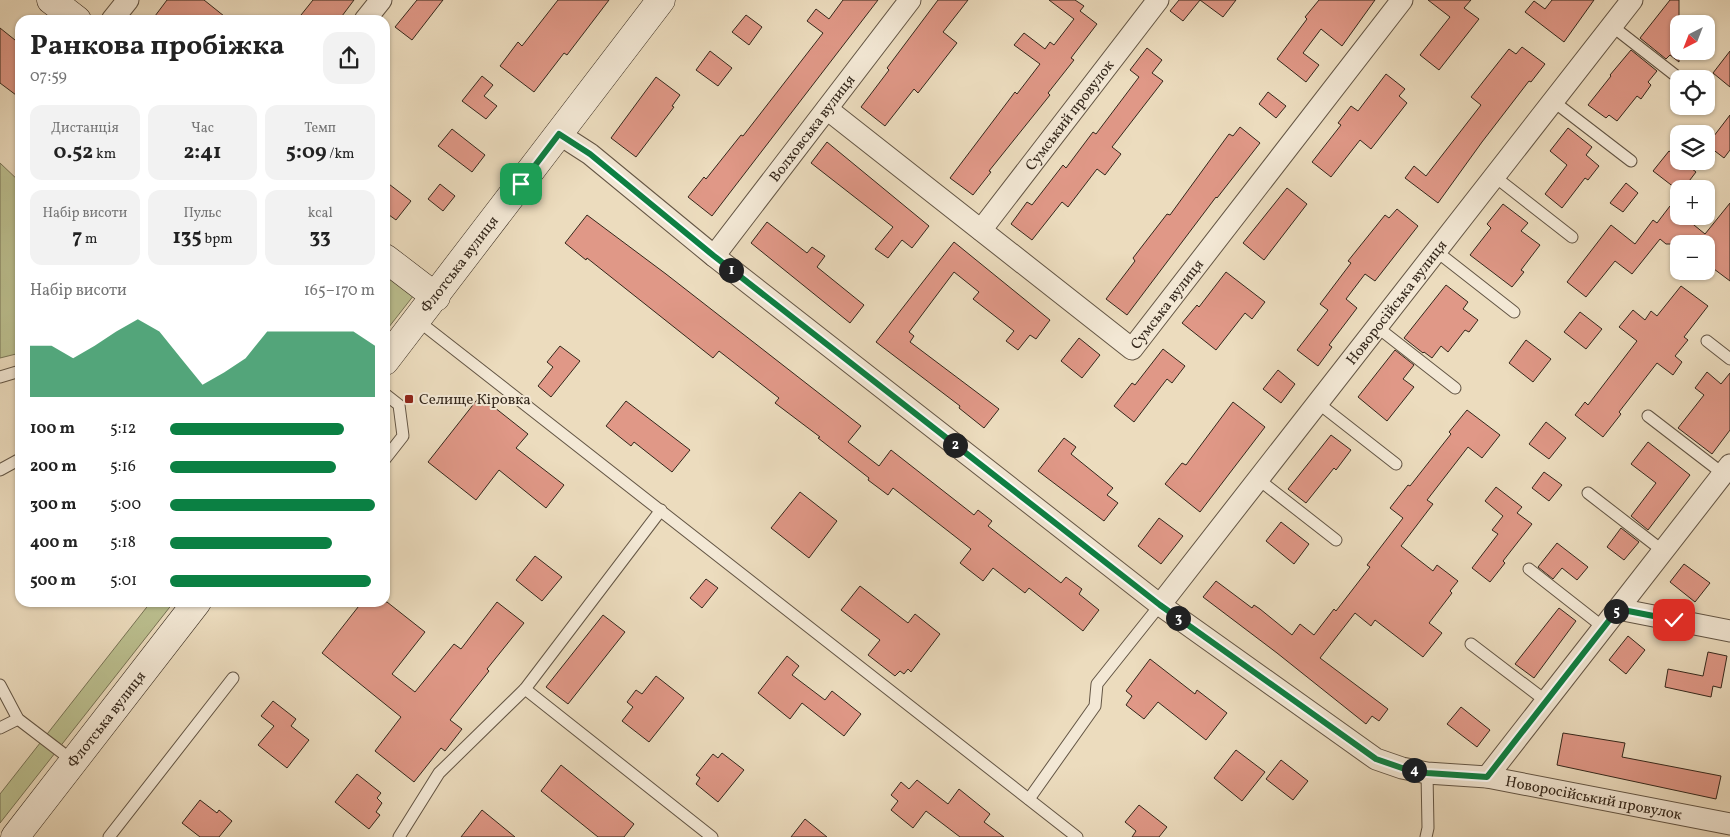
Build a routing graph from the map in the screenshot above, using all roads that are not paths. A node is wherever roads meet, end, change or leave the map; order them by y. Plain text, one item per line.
1 (51, 0) edge
2 (128, 0) edge
3 (381, 0) edge
4 (661, 0) edge
5 (910, 0) edge
6 (1158, 0) edge
7 (1402, 0) edge
8 (1632, 0) edge
9 (70, 15) edge
10 (116, 15) edge
11 (369, 15) edge
12 (1612, 26) junction
13 (1670, 71) edge
14 (1553, 101) junction
15 (827, 109) junction
16 (559, 134) junction
17 (1630, 161) dead end
18 (1494, 176) junction
19 (981, 230) junction
20 (1572, 237) dead end
21 (1436, 251) junction
22 (714, 256) junction
23 (390, 262) edge
24 (436, 297) junction
25 (1514, 312) dead end
26 (418, 320) junction
27 (1377, 328) junction
28 (1707, 341) dead end
29 (390, 350) edge
30 (1730, 359) edge
31 (15, 372) edge
32 (0, 377) edge
33 (1454, 388) dead end
34 (390, 398) edge
35 (1318, 403) junction
36 (1648, 416) dead end
37 (390, 453) edge
38 (15, 462) edge
39 (1396, 464) dead end
40 (0, 470) edge
41 (1728, 473) edge
42 (1258, 479) junction
43 (1588, 493) dead end
44 (660, 510) junction
45 (1336, 540) dead end
46 (1663, 551) junction
47 (1529, 569) dead end
48 (1160, 605) junction
49 (190, 608) edge
50 (1618, 609) junction
51 (1604, 627) junction
52 (1730, 631) edge
53 (1471, 644) dead end
54 (233, 678) dead end
55 (0, 685) edge
56 (524, 689) junction
57 (1546, 701) junction
58 (18, 719) junction
59 (0, 728) edge
60 (74, 762) junction
61 (1427, 773) junction
62 (1487, 777) junction
63 (1028, 799) junction
64 (1730, 824) edge
65 (15, 837) edge
66 (109, 837) edge
67 (399, 837) edge
68 (712, 837) edge
69 (1077, 837) edge
70 (1426, 837) edge

1 - 9 street
2 - 10 street
3 - 11 street
4 - 16 street, Флотська вулиця
5 - 15 street, Волховська вулиця
6 - 19 street, Сумський провулок
7 - 19 street, Сумська вулиця
8 - 12 street, Новоросійська вулиця
12 - 13 lane
12 - 14 street, Новоросійська вулиця
14 - 17 lane
14 - 18 street, Новоросійська вулиця
15 - 19 street, Сумська вулиця
15 - 22 street, Волховська вулиця
16 - 22 street, Новоросійський провулок
16 - 24 street, Флотська вулиця
18 - 20 lane
18 - 21 street, Новоросійська вулиця
21 - 25 lane
21 - 27 street, Новоросійська вулиця
22 - 48 street, Новоросійський провулок
23 - 24 street
24 - 26 street, Флотська вулиця
26 - 29 street, Флотська вулиця
26 - 44 lane
27 - 33 lane
27 - 35 street, Новоросійська вулиця
28 - 30 lane
31 - 32 lane
34 - 37 lane
35 - 39 lane
35 - 42 street, Новоросійська вулиця
36 - 41 lane
38 - 40 lane
41 - 46 street
42 - 45 lane
42 - 48 street, Новоросійська вулиця
43 - 46 lane
44 - 56 lane
44 - 63 lane
46 - 50 street
47 - 51 lane
48 - 61 street, Новоросійський провулок
48 - 63 lane
49 - 60 street, Флотська вулиця
50 - 51 street
50 - 52 street
51 - 57 street
53 - 57 lane
54 - 66 lane
55 - 58 lane
56 - 67 lane
56 - 68 lane
57 - 62 street
58 - 59 lane
58 - 60 lane
60 - 65 street, Флотська вулиця
61 - 62 street, Новоросійський провулок
61 - 70 lane
62 - 64 street, Новоросійський провулок
63 - 69 lane

